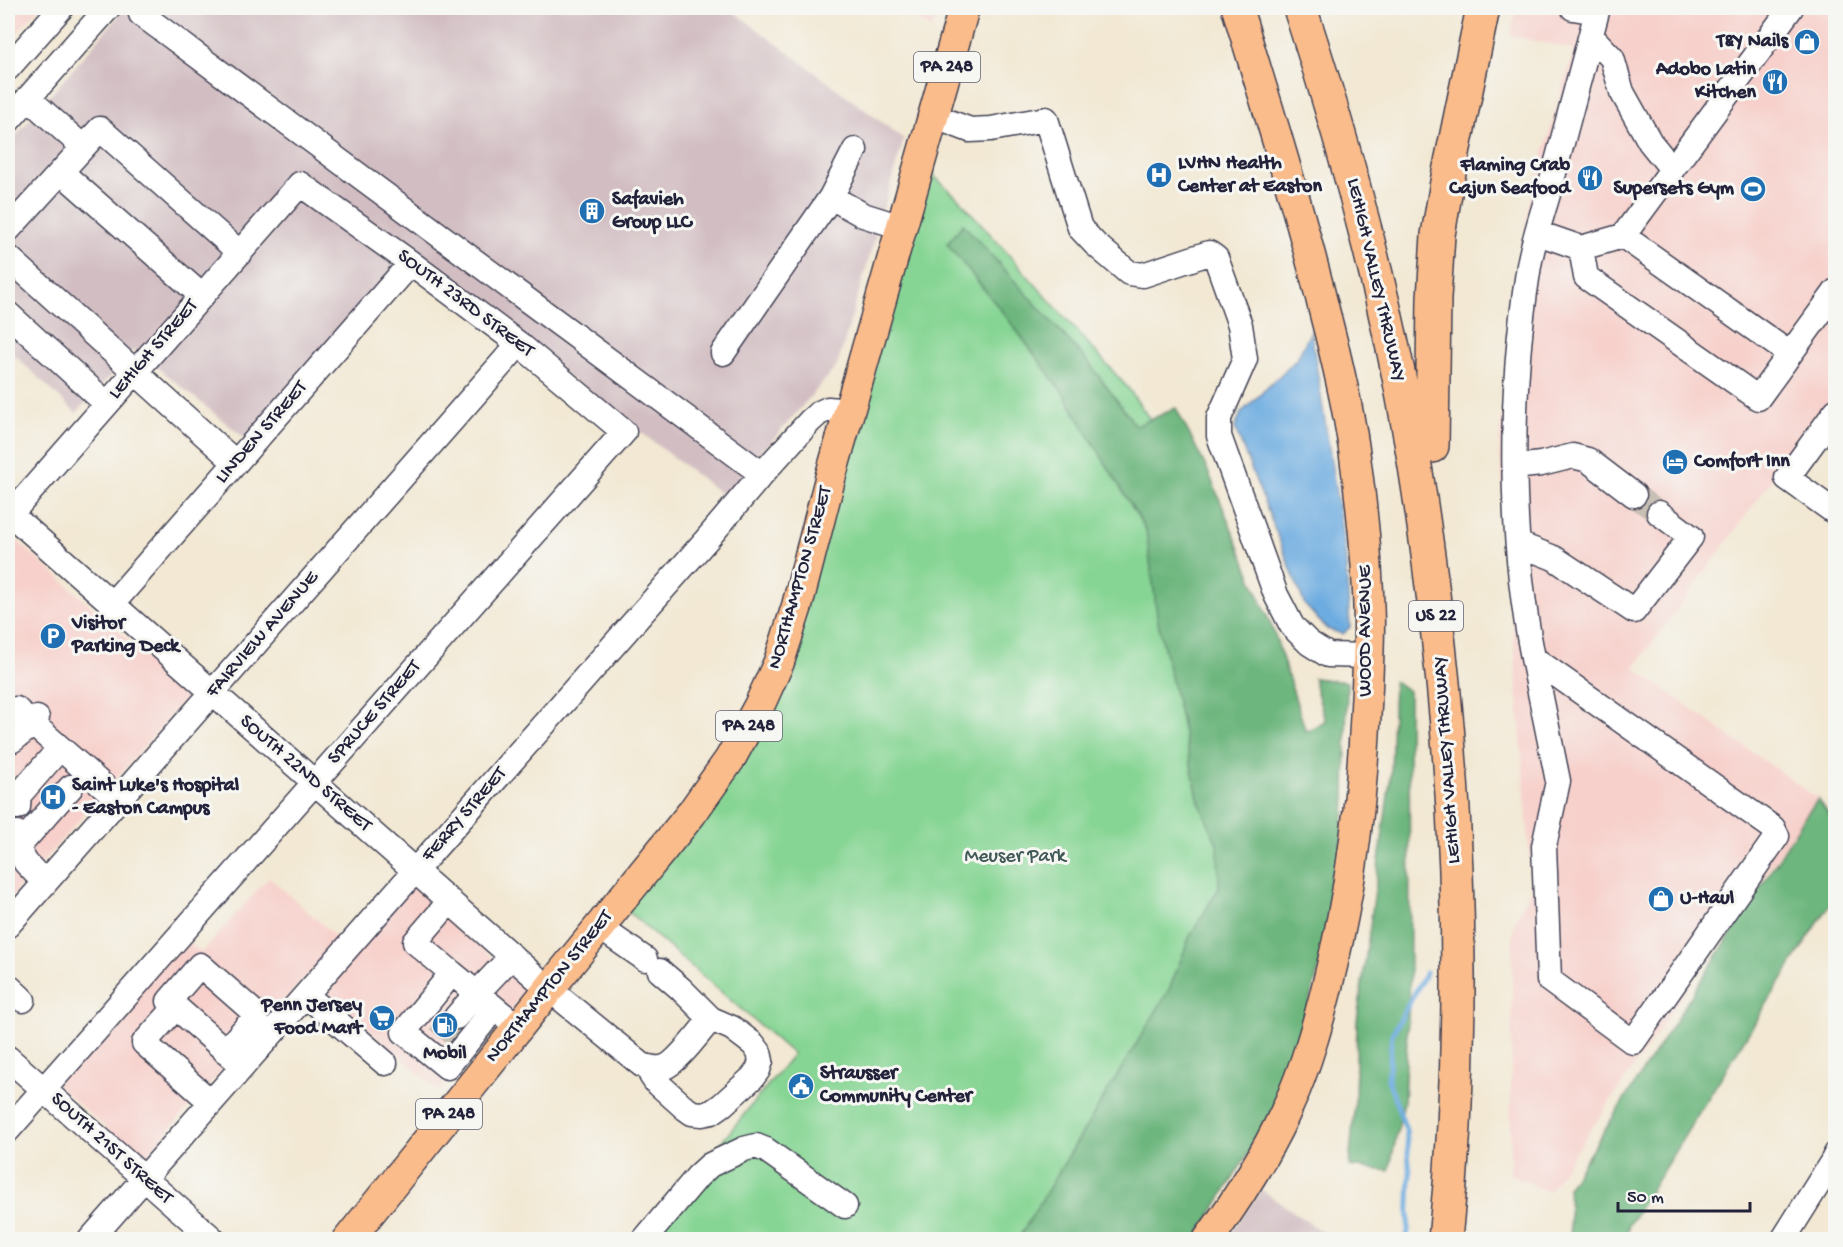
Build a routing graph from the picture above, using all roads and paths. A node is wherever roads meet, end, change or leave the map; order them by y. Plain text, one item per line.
1 (61, 8) edge
2 (108, 8) edge
3 (964, 8) edge
4 (1237, 8) edge
5 (1300, 8) edge
6 (1321, 8) edge
7 (1482, 8) edge
8 (1573, 8) edge
9 (1791, 8) edge
10 (1598, 10) edge
11 (141, 14) dead end
12 (1591, 36) junction
13 (8, 68) edge
14 (28, 98) junction
15 (933, 116) junction
16 (8, 121) edge
17 (83, 147) junction
18 (855, 150) dead end
19 (1672, 169) junction
20 (61, 172) junction
21 (300, 184) joint
22 (831, 197) junction
23 (901, 227) junction
24 (8, 230) edge
25 (1538, 233) junction
26 (1623, 236) junction
27 (1581, 248) junction
28 (240, 253) junction
29 (8, 257) edge
30 (411, 263) junction
31 (1836, 291) edge
32 (202, 296) junction
33 (8, 314) edge
34 (519, 344) junction
35 (723, 353) dead end
36 (1790, 354) junction
37 (134, 372) junction
38 (107, 404) junction
39 (849, 411) junction
40 (1836, 411) edge
41 (624, 432) joint
42 (1432, 446) junction
43 (226, 454) dead end
44 (1515, 467) junction
45 (762, 474) junction
46 (1634, 495) tunnel mouth
47 (1659, 513) tunnel mouth
48 (1836, 513) edge
49 (8, 514) edge
50 (1518, 544) junction
51 (112, 604) junction
52 (1368, 656) junction
53 (1533, 658) junction
54 (213, 692) junction
55 (8, 736) edge
56 (60, 748) junction
57 (315, 782) junction
58 (71, 787) dead end
59 (118, 799) junction
60 (17, 827) junction
61 (415, 871) junction
62 (45, 883) junction
63 (450, 901) junction
64 (8, 925) edge
65 (599, 927) junction
66 (173, 942) junction
67 (512, 956) junction
68 (200, 966) junction
69 (452, 974) junction
70 (549, 988) junction
71 (306, 995) junction
72 (485, 1001) junction
73 (176, 1007) junction
74 (456, 1017) tunnel mouth
75 (711, 1019) junction
76 (518, 1028) junction
77 (8, 1058) edge
78 (234, 1058) junction
79 (385, 1063) dead end
80 (447, 1066) junction
81 (652, 1068) junction
82 (471, 1086) junction
83 (44, 1089) junction
84 (211, 1102) junction
85 (8, 1130) edge
86 (1836, 1154) edge
87 (143, 1179) junction
88 (845, 1206) dead end
89 (90, 1239) edge
90 (214, 1239) edge
91 (348, 1239) edge
92 (644, 1239) edge
93 (1208, 1239) edge
94 (1445, 1239) edge
95 (1465, 1239) edge
96 (1783, 1239) edge

1 - 13 street
2 - 14 street
3 - 15 main road, NORTHAMPTON STREET / PA 248
4 - 52 main road, WOOD AVENUE
5 - 94 highway, LEHIGH VALLEY THRUWAY / US 22
6 - 42 highway, LEHIGH VALLEY THRUWAY / US 22
7 - 42 highway
8 - 10 street
9 - 19 street
10 - 12 street
11 - 45 street
12 - 19 street
12 - 25 street
14 - 16 street
14 - 17 street
15 - 23 main road, NORTHAMPTON STREET / PA 248
15 - 52 street
17 - 20 street
17 - 28 street
18 - 22 street
19 - 26 street
20 - 24 street
20 - 32 street
21 - 28 street, LEHIGH STREET
21 - 30 street, SOUTH 23RD STREET
22 - 23 street
22 - 35 street
23 - 39 main road, NORTHAMPTON STREET / PA 248
25 - 27 street
25 - 44 street
26 - 27 street
26 - 36 street
27 - 36 street
28 - 32 street, LEHIGH STREET
29 - 37 street
30 - 34 street, SOUTH 23RD STREET
30 - 51 street, LINDEN STREET
31 - 36 street
32 - 37 street, LEHIGH STREET
33 - 38 street
34 - 41 street, SOUTH 23RD STREET
34 - 54 street, FAIRVIEW AVENUE
37 - 38 street, LEHIGH STREET
37 - 43 street
38 - 49 street, LEHIGH STREET
39 - 45 street, FERRY STREET
39 - 65 main road, NORTHAMPTON STREET / PA 248
40 - 48 street
41 - 57 street, SPRUCE STREET
42 - 95 highway, LEHIGH VALLEY THRUWAY / US 22
44 - 46 street
44 - 50 street
45 - 61 street, FERRY STREET
47 - 50 street
49 - 51 street, SOUTH 22ND STREET
50 - 53 street
51 - 54 street, SOUTH 22ND STREET
52 - 93 main road, WOOD AVENUE
53 - 53 street
54 - 57 street, SOUTH 22ND STREET
54 - 59 street, FAIRVIEW AVENUE
55 - 56 street
56 - 59 street
56 - 60 street
57 - 61 street, SOUTH 22ND STREET
57 - 66 street, SPRUCE STREET
58 - 60 street
59 - 62 street, FAIRVIEW AVENUE
60 - 62 street
61 - 63 street, SOUTH 22ND STREET
61 - 71 street, FERRY STREET
62 - 64 street, FAIRVIEW AVENUE
63 - 67 street, SOUTH 22ND STREET
63 - 69 street
65 - 70 main road, NORTHAMPTON STREET / PA 248
65 - 75 street
66 - 68 street
66 - 83 street, SPRUCE STREET
67 - 70 street, SOUTH 22ND STREET
67 - 72 street
68 - 73 street
68 - 78 street
69 - 72 street
69 - 80 street
70 - 76 main road, NORTHAMPTON STREET / PA 248
70 - 81 street, SOUTH 22ND STREET
71 - 78 street, FERRY STREET
71 - 79 street
72 - 74 street
72 - 76 street
72 - 80 street
73 - 78 street
73 - 84 street
75 - 81 street
75 - 81 street
76 - 82 main road, NORTHAMPTON STREET / PA 248
77 - 83 street, SOUTH 21ST STREET
78 - 84 street, FERRY STREET
80 - 82 street
82 - 91 main road, NORTHAMPTON STREET / PA 248
83 - 85 street, SPRUCE STREET
83 - 87 street, SOUTH 21ST STREET
84 - 87 street, FERRY STREET
86 - 96 street
87 - 89 street, FERRY STREET
87 - 90 street, SOUTH 21ST STREET
88 - 92 street

